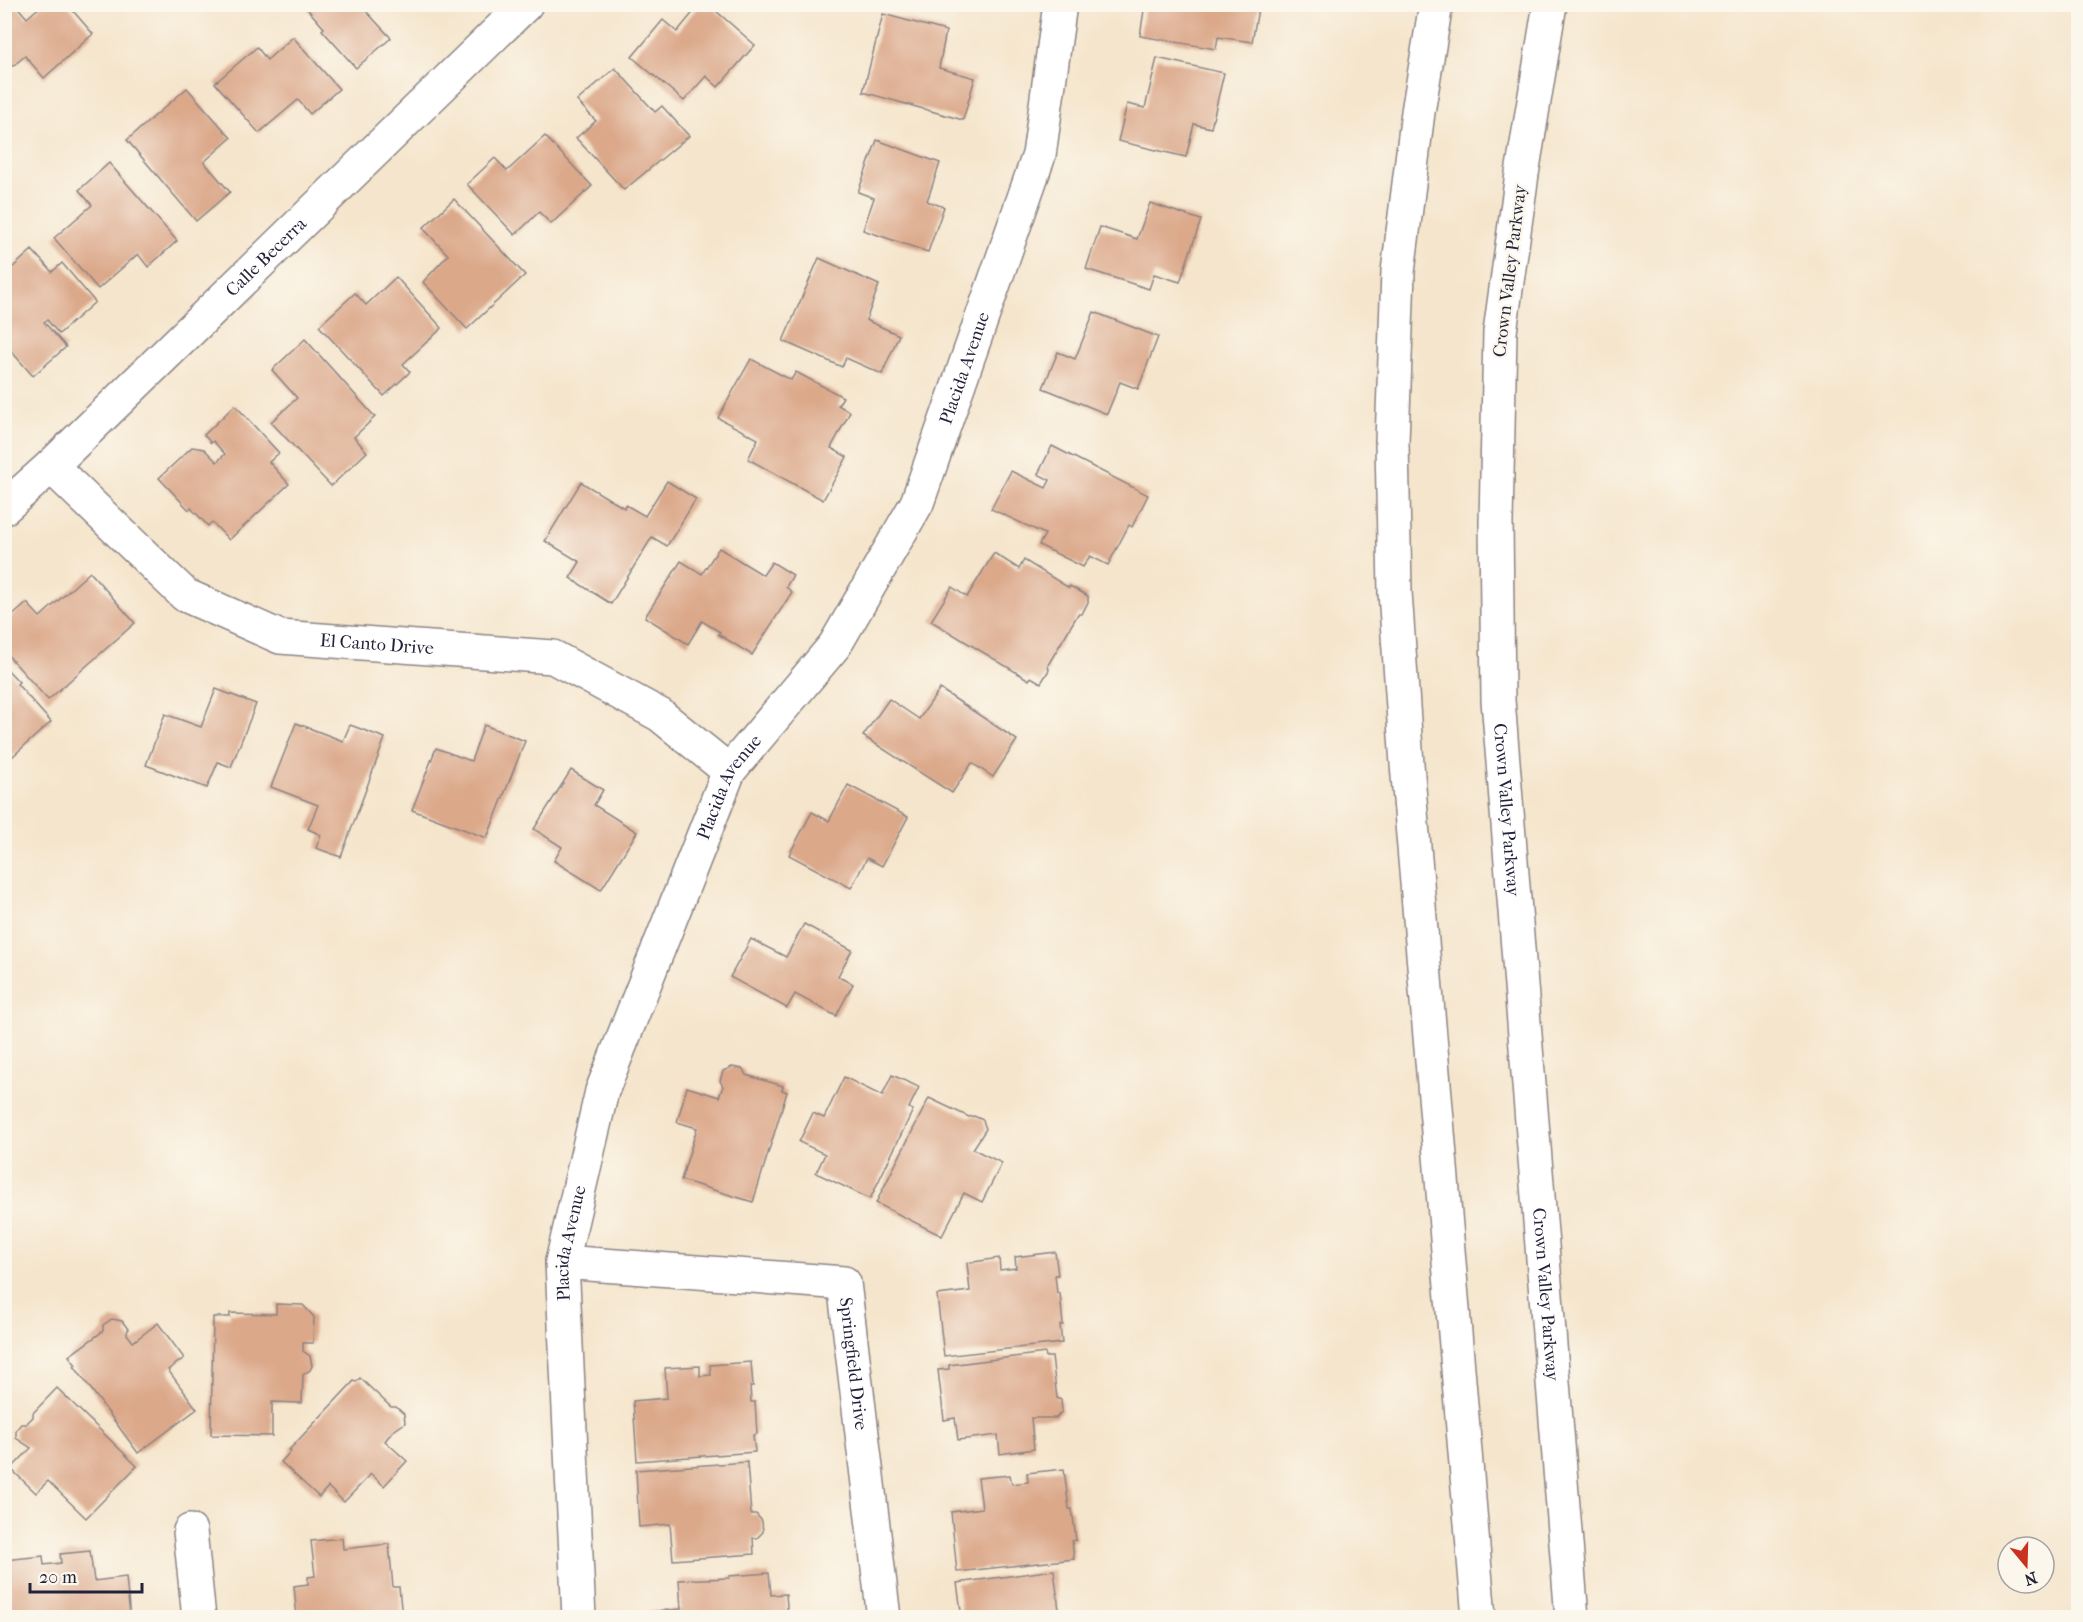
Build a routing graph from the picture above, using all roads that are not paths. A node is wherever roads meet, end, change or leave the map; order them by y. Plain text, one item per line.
1 (525, 4) edge
2 (1060, 4) edge
3 (1436, 4) edge
4 (1550, 4) edge
5 (51, 466) junction
6 (4, 508) edge
7 (729, 771) junction
8 (562, 1262) junction
9 (190, 1531) dead end
10 (199, 1617) edge
11 (579, 1617) edge
12 (884, 1617) edge
13 (1479, 1617) edge
14 (1572, 1617) edge

1 - 5 street, Calle Becerra
2 - 7 street, Placida Avenue
3 - 13 street
4 - 14 street, Crown Valley Parkway
5 - 6 street, Calle Becerra
5 - 7 street, El Canto Drive
7 - 8 street, Placida Avenue
8 - 11 street, Placida Avenue
8 - 12 street, Springfield Drive
9 - 10 street

